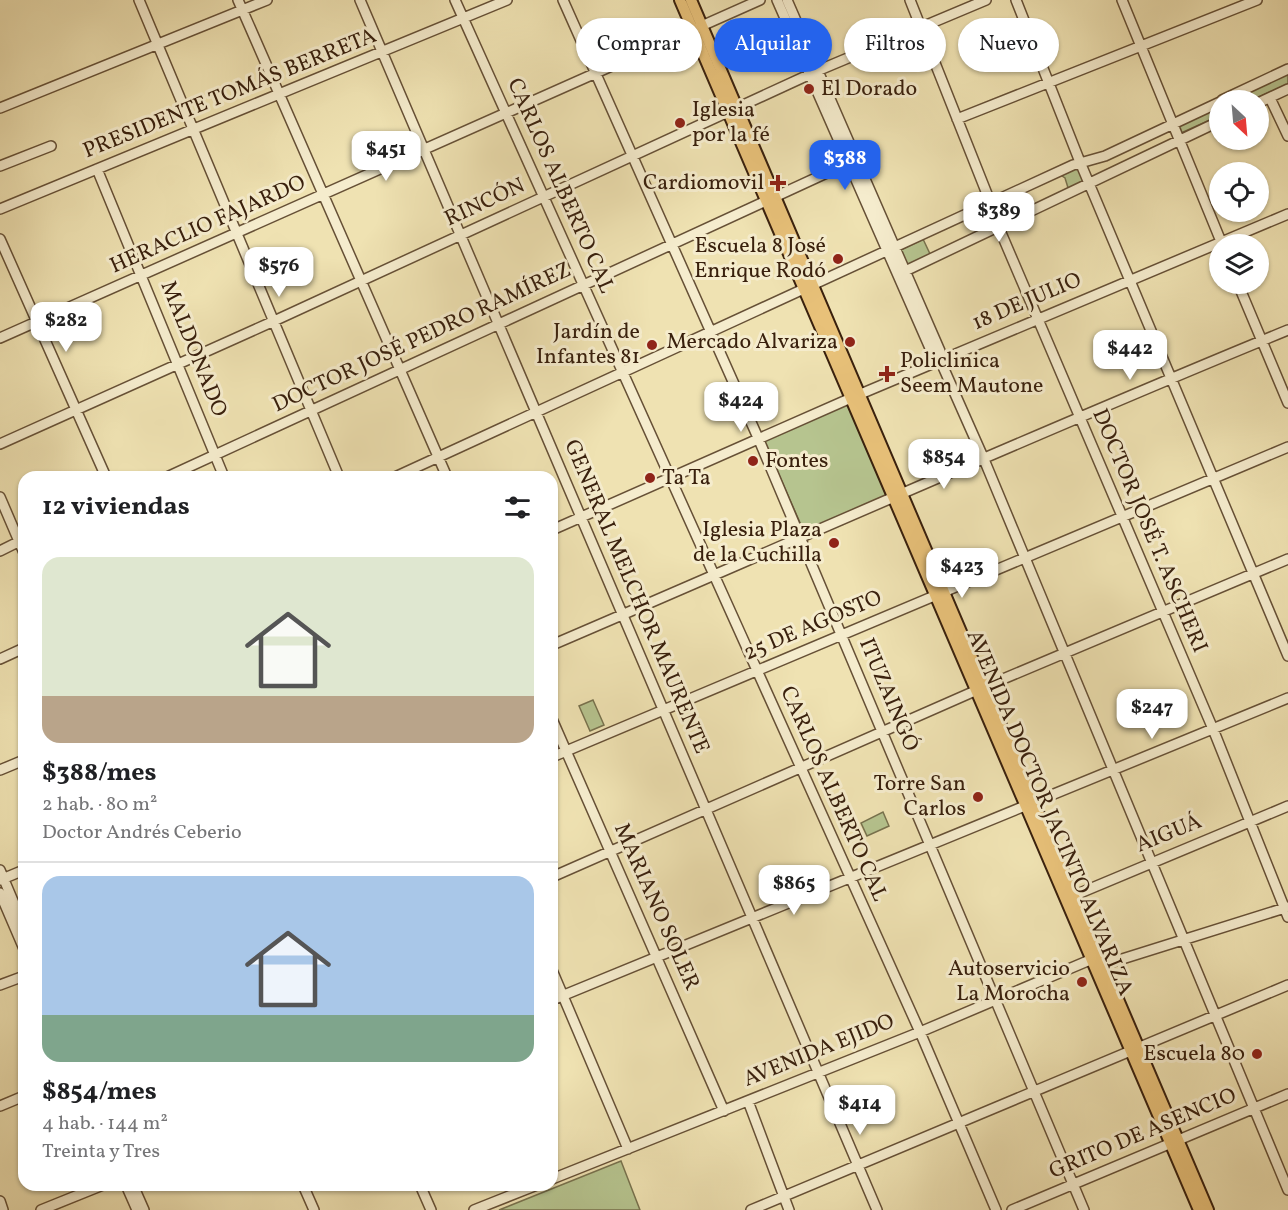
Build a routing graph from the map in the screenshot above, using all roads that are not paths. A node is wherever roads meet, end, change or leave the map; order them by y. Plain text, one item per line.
1 (139, 0) edge
2 (238, 0) edge
3 (267, 0) edge
4 (360, 0) edge
5 (455, 0) edge
6 (507, 0) edge
7 (563, 0) edge
8 (680, 0) edge
9 (691, 0) edge
10 (760, 0) edge
11 (777, 0) edge
12 (787, 0) edge
13 (910, 0) edge
14 (986, 0) edge
15 (1016, 0) edge
16 (1122, 0) edge
17 (1257, 0) edge
18 (242, 10) junction
19 (691, 18) edge
20 (695, 18) edge
21 (917, 18) edge
22 (942, 18) edge
23 (463, 19) junction
24 (702, 27) edge
25 (702, 38) edge
26 (158, 44) junction
27 (1140, 46) junction
28 (383, 52) junction
29 (844, 60) edge
30 (1288, 69) edge
31 (601, 72) edge
32 (938, 72) edge
33 (813, 73) junction
34 (596, 74) junction
35 (1048, 83) junction
36 (1288, 89) edge
37 (1244, 90) edge
38 (279, 94) junction
39 (1270, 98) joint
40 (1209, 107) edge
41 (0, 108) edge
42 (733, 110) junction
43 (506, 114) junction
44 (957, 119) junction
45 (1172, 124) junction
46 (1209, 126) edge
47 (192, 130) junction
48 (1288, 136) edge
49 (1179, 139) junction
50 (51, 146) dead end
51 (424, 150) junction
52 (634, 157) junction
53 (852, 161) junction
54 (1080, 162) junction
55 (0, 166) edge
56 (97, 170) junction
57 (1089, 185) junction
58 (323, 195) junction
59 (544, 197) junction
60 (770, 199) junction
61 (991, 204) junction
62 (0, 209) edge
63 (1288, 214) edge
64 (999, 228) junction
65 (236, 233) junction
66 (1218, 234) edge
67 (1242, 234) edge
68 (461, 236) junction
69 (0, 239) edge
70 (672, 244) junction
71 (895, 247) junction
72 (1209, 248) edge
73 (886, 251) junction
74 (901, 274) junction
75 (142, 276) junction
76 (1129, 280) junction
77 (361, 281) junction
78 (583, 285) junction
79 (808, 286) junction
80 (1243, 294) edge
81 (1037, 318) junction
82 (274, 321) junction
83 (37, 322) junction
84 (498, 324) junction
85 (1288, 330) edge
86 (710, 332) junction
87 (0, 338) edge
88 (1262, 340) junction
89 (940, 360) junction
90 (178, 365) junction
91 (399, 369) junction
92 (623, 372) junction
93 (1172, 379) junction
94 (856, 396) junction
95 (1288, 404) edge
96 (76, 410) junction
97 (310, 410) junction
98 (536, 412) junction
99 (1079, 415) junction
100 (759, 440) junction
101 (0, 444) edge
102 (1288, 447) edge
103 (215, 455) junction
104 (438, 457) junction
105 (983, 457) junction
106 (103, 471) edge
107 (180, 471) edge
108 (222, 471) edge
109 (336, 471) edge
110 (408, 471) edge
111 (444, 471) edge
112 (670, 478) junction
113 (1213, 479) junction
114 (899, 496) junction
115 (0, 497) edge
116 (1122, 516) junction
117 (581, 517) junction
118 (558, 527) edge
119 (18, 535) edge
120 (801, 538) junction
121 (18, 542) edge
122 (0, 551) edge
123 (1025, 557) junction
124 (1288, 559) edge
125 (1253, 574) junction
126 (714, 576) junction
127 (939, 592) junction
128 (1162, 612) junction
129 (623, 614) junction
130 (841, 634) junction
131 (558, 642) edge
132 (18, 651) edge
133 (1064, 653) junction
134 (1288, 656) edge
135 (0, 659) edge
136 (756, 671) junction
137 (980, 689) junction
138 (1288, 698) edge
139 (664, 711) junction
140 (1213, 729) junction
141 (883, 731) junction
142 (558, 732) edge
143 (566, 751) junction
144 (558, 754) edge
145 (18, 762) edge
146 (800, 768) junction
147 (0, 770) edge
148 (1113, 771) junction
149 (1030, 805) junction
150 (1288, 806) edge
151 (706, 810) junction
152 (1249, 823) junction
153 (931, 846) junction
154 (610, 852) junction
155 (1151, 863) junction
156 (18, 872) edge
157 (558, 874) edge
158 (1, 876) edge
159 (849, 879) junction
160 (0, 893) edge
161 (1070, 897) junction
162 (1287, 911) edge
163 (18, 914) edge
164 (752, 919) junction
165 (18, 935) edge
166 (1183, 940) junction
167 (657, 958) junction
168 (1098, 960) junction
169 (18, 978) edge
170 (558, 983) edge
171 (0, 985) edge
172 (1288, 985) edge
173 (564, 996) junction
174 (558, 998) edge
175 (995, 1000) junction
176 (1215, 1016) junction
177 (920, 1032) junction
178 (1135, 1049) junction
179 (818, 1072) junction
180 (1033, 1092) junction
181 (1288, 1094) edge
182 (18, 1098) edge
183 (748, 1101) junction
184 (0, 1106) edge
185 (1254, 1109) junction
186 (724, 1110) junction
187 (959, 1124) junction
188 (1174, 1142) junction
189 (628, 1149) junction
190 (858, 1167) junction
191 (558, 1177) edge
192 (1073, 1185) junction
193 (1288, 1190) edge
194 (88, 1191) edge
195 (129, 1191) edge
196 (136, 1191) edge
197 (306, 1191) edge
198 (423, 1191) edge
199 (517, 1191) edge
200 (784, 1197) junction
201 (0, 1201) edge
202 (485, 1208) edge
203 (3, 1210) edge
204 (41, 1210) edge
205 (137, 1210) edge
206 (144, 1210) edge
207 (314, 1210) edge
208 (431, 1210) edge
209 (474, 1210) edge
210 (751, 1210) edge
211 (789, 1210) edge
212 (877, 1210) edge
213 (996, 1210) edge
214 (1012, 1210) edge
215 (1084, 1210) edge
216 (1199, 1210) edge
217 (1208, 1210) edge

1 - 26 street
2 - 18 street
3 - 18 street
4 - 28 street, GENERAL MELCHOR MAURENTE
5 - 23 street, CARLOS ALBERTO CAL
6 - 23 street, PRESIDENTE TOMÁS BERRETA
7 - 34 street, ITUZAINGÓ
8 - 19 main road, AVENIDA DOCTOR JACINTO ALVARIZA
9 - 20 main road, AVENIDA DOCTOR JACINTO ALVARIZA
10 - 24 street, HERACLIO FAJARDO
11 - 33 street
12 - 33 street
13 - 21 street
14 - 22 street, RINCÓN
15 - 35 street
16 - 27 street
17 - 27 street
18 - 26 street
18 - 38 street
23 - 28 street, PRESIDENTE TOMÁS BERRETA
23 - 43 street, CARLOS ALBERTO CAL
25 - 42 main road, AVENIDA DOCTOR JACINTO ALVARIZA
26 - 41 street
26 - 47 street
27 - 35 street
27 - 45 street
28 - 38 street, PRESIDENTE TOMÁS BERRETA
28 - 51 street, GENERAL MELCHOR MAURENTE
29 - 33 street, RINCÓN
30 - 37 street
31 - 34 street, HERACLIO FAJARDO
32 - 44 street
33 - 42 street, RINCÓN
33 - 53 street
34 - 43 street, HERACLIO FAJARDO
34 - 52 street, ITUZAINGÓ
35 - 44 street
35 - 54 street
36 - 39 street
38 - 47 street, PRESIDENTE TOMÁS BERRETA
38 - 58 street
39 - 48 street
40 - 45 street
42 - 52 street, RINCÓN
42 - 60 main road, AVENIDA DOCTOR JACINTO ALVARIZA
43 - 51 street, HERACLIO FAJARDO
43 - 59 street, CARLOS ALBERTO CAL
44 - 61 street
45 - 49 street
45 - 54 street
46 - 49 street
47 - 56 street, PRESIDENTE TOMÁS BERRETA
47 - 65 street
49 - 57 street
49 - 66 street
50 - 55 street
51 - 58 street, HERACLIO FAJARDO
51 - 68 street, GENERAL MELCHOR MAURENTE
52 - 59 street, RINCÓN
52 - 70 street, ITUZAINGÓ
53 - 60 street, DOCTOR JOSÉ PEDRO RAMÍREZ
53 - 71 street
53 - 73 street
54 - 57 street
54 - 61 street
56 - 62 street, PRESIDENTE TOMÁS BERRETA
56 - 75 street, MALDONADO
57 - 64 street
57 - 76 street
58 - 65 street, HERACLIO FAJARDO
58 - 77 street
59 - 68 street, RINCÓN
59 - 78 street, CARLOS ALBERTO CAL
60 - 70 street, DOCTOR JOSÉ PEDRO RAMÍREZ
60 - 79 main road, AVENIDA DOCTOR JACINTO ALVARIZA
61 - 71 street
63 - 67 street, 18 DE JULIO
64 - 74 street
64 - 81 street, DOCTOR JOSÉ T. ASCHERI
65 - 75 street, HERACLIO FAJARDO
65 - 82 street
68 - 77 street, RINCÓN
68 - 84 street, GENERAL MELCHOR MAURENTE
69 - 83 street
70 - 78 street, DOCTOR JOSÉ PEDRO RAMÍREZ
70 - 86 street, ITUZAINGÓ
71 - 73 street
71 - 74 street
72 - 76 street, 18 DE JULIO
73 - 74 street
73 - 79 street
74 - 89 street
75 - 83 street, HERACLIO FAJARDO
75 - 90 street, MALDONADO
76 - 81 street, 18 DE JULIO
76 - 93 street
77 - 82 street, RINCÓN
77 - 91 street
78 - 84 street, DOCTOR JOSÉ PEDRO RAMÍREZ
78 - 92 street, CARLOS ALBERTO CAL
79 - 86 street
79 - 94 main road, AVENIDA DOCTOR JACINTO ALVARIZA
80 - 88 street
81 - 89 street, 18 DE JULIO
81 - 99 street, DOCTOR JOSÉ T. ASCHERI
82 - 90 street, RINCÓN
82 - 97 street
83 - 87 street, HERACLIO FAJARDO
83 - 96 street
84 - 91 street, DOCTOR JOSÉ PEDRO RAMÍREZ
84 - 98 street, GENERAL MELCHOR MAURENTE
85 - 88 street
86 - 92 street
86 - 100 street, ITUZAINGÓ
88 - 93 street
88 - 95 street
89 - 94 street, 18 DE JULIO
89 - 105 street
90 - 96 street, RINCÓN
90 - 103 street, MALDONADO
91 - 97 street, DOCTOR JOSÉ PEDRO RAMÍREZ
91 - 104 street
92 - 98 street
92 - 112 street, CARLOS ALBERTO CAL
93 - 99 street
93 - 113 street
94 - 100 street, 18 DE JULIO
94 - 114 main road, AVENIDA DOCTOR JACINTO ALVARIZA
96 - 101 street, RINCÓN
96 - 106 street
97 - 103 street, DOCTOR JOSÉ PEDRO RAMÍREZ
97 - 109 street
98 - 104 street
98 - 117 street, GENERAL MELCHOR MAURENTE
99 - 105 street
99 - 116 street, DOCTOR JOSÉ T. ASCHERI
100 - 112 street, 18 DE JULIO
100 - 120 street, ITUZAINGÓ
102 - 113 street, 25 DE AGOSTO
103 - 107 street, DOCTOR JOSÉ PEDRO RAMÍREZ
103 - 108 street, MALDONADO
104 - 110 street
104 - 111 street
105 - 114 street
105 - 123 street
112 - 117 street, 18 DE JULIO
112 - 126 street, CARLOS ALBERTO CAL
113 - 116 street, 25 DE AGOSTO
113 - 125 street
114 - 120 street
114 - 127 main road, AVENIDA DOCTOR JACINTO ALVARIZA
115 - 119 street
116 - 123 street, 25 DE AGOSTO
116 - 128 street, DOCTOR JOSÉ T. ASCHERI
117 - 118 street, 18 DE JULIO
117 - 129 street, GENERAL MELCHOR MAURENTE
120 - 126 street
120 - 130 street, ITUZAINGÓ
121 - 122 street
123 - 127 street, 25 DE AGOSTO
123 - 133 street
124 - 125 street
125 - 128 street
125 - 134 street
126 - 129 street
126 - 136 street, CARLOS ALBERTO CAL
127 - 130 street, 25 DE AGOSTO
127 - 137 main road, AVENIDA DOCTOR JACINTO ALVARIZA
128 - 133 street
128 - 140 street, DOCTOR JOSÉ T. ASCHERI
129 - 131 street
129 - 139 street, GENERAL MELCHOR MAURENTE
130 - 136 street, 25 DE AGOSTO
130 - 141 street, ITUZAINGÓ
132 - 135 street
133 - 137 street
133 - 148 street
136 - 139 street, 25 DE AGOSTO
136 - 146 street, CARLOS ALBERTO CAL
137 - 141 street
137 - 149 main road, AVENIDA DOCTOR JACINTO ALVARIZA
138 - 140 street
139 - 143 street, 25 DE AGOSTO
139 - 151 street, GENERAL MELCHOR MAURENTE
140 - 148 street
140 - 152 street, DOCTOR JOSÉ T. ASCHERI
141 - 146 street
141 - 153 street, ITUZAINGÓ
142 - 143 street, MARIANO SOLER
143 - 144 street, 25 DE AGOSTO
143 - 154 street, MARIANO SOLER
145 - 147 street
146 - 151 street
146 - 159 street, CARLOS ALBERTO CAL
148 - 149 street
148 - 155 street
149 - 153 street
149 - 161 main road, AVENIDA DOCTOR JACINTO ALVARIZA
150 - 152 street, AIGUÁ
151 - 154 street
151 - 164 street, GENERAL MELCHOR MAURENTE
152 - 155 street, AIGUÁ
152 - 162 street, DOCTOR JOSÉ T. ASCHERI
153 - 159 street
153 - 175 street, ITUZAINGÓ
154 - 157 street
154 - 167 street, MARIANO SOLER
155 - 161 street, AIGUÁ
155 - 166 street
156 - 158 street
158 - 163 street
159 - 164 street
159 - 177 street, CARLOS ALBERTO CAL
160 - 165 street
161 - 168 main road, AVENIDA DOCTOR JACINTO ALVARIZA
162 - 166 street, AVENIDA EJIDO
164 - 167 street
164 - 179 street, GENERAL MELCHOR MAURENTE
166 - 168 street, AVENIDA EJIDO
166 - 176 street
167 - 173 street
167 - 186 street, MARIANO SOLER
168 - 175 street, AVENIDA EJIDO
168 - 178 main road, AVENIDA DOCTOR JACINTO ALVARIZA
169 - 171 street
170 - 173 street
172 - 176 street
173 - 174 street
173 - 189 street
175 - 177 street, AVENIDA EJIDO
175 - 180 street, ITUZAINGÓ
176 - 178 street
176 - 185 street
177 - 179 street, AVENIDA EJIDO
177 - 187 street, CARLOS ALBERTO CAL
178 - 180 street
178 - 188 main road, AVENIDA DOCTOR JACINTO ALVARIZA
179 - 183 street, AVENIDA EJIDO
179 - 190 street, GENERAL MELCHOR MAURENTE
180 - 187 street
180 - 192 street, ITUZAINGÓ
181 - 185 street, GRITO DE ASENCIO
182 - 184 street
183 - 186 street, AVENIDA EJIDO
183 - 200 street
185 - 188 street, GRITO DE ASENCIO
185 - 193 street
186 - 189 street, AVENIDA EJIDO
187 - 190 street
187 - 213 street, CARLOS ALBERTO CAL
188 - 192 street, GRITO DE ASENCIO
188 - 216 main road, AVENIDA DOCTOR JACINTO ALVARIZA
188 - 217 main road, AVENIDA DOCTOR JACINTO ALVARIZA
189 - 191 street, AVENIDA EJIDO
190 - 200 street
190 - 212 street, GENERAL MELCHOR MAURENTE
192 - 214 street, GRITO DE ASENCIO
192 - 215 street, ITUZAINGÓ
194 - 204 street
195 - 205 street
196 - 206 street
197 - 207 street
198 - 208 street
199 - 202 street
200 - 210 street
200 - 211 street
201 - 203 street
202 - 209 street

